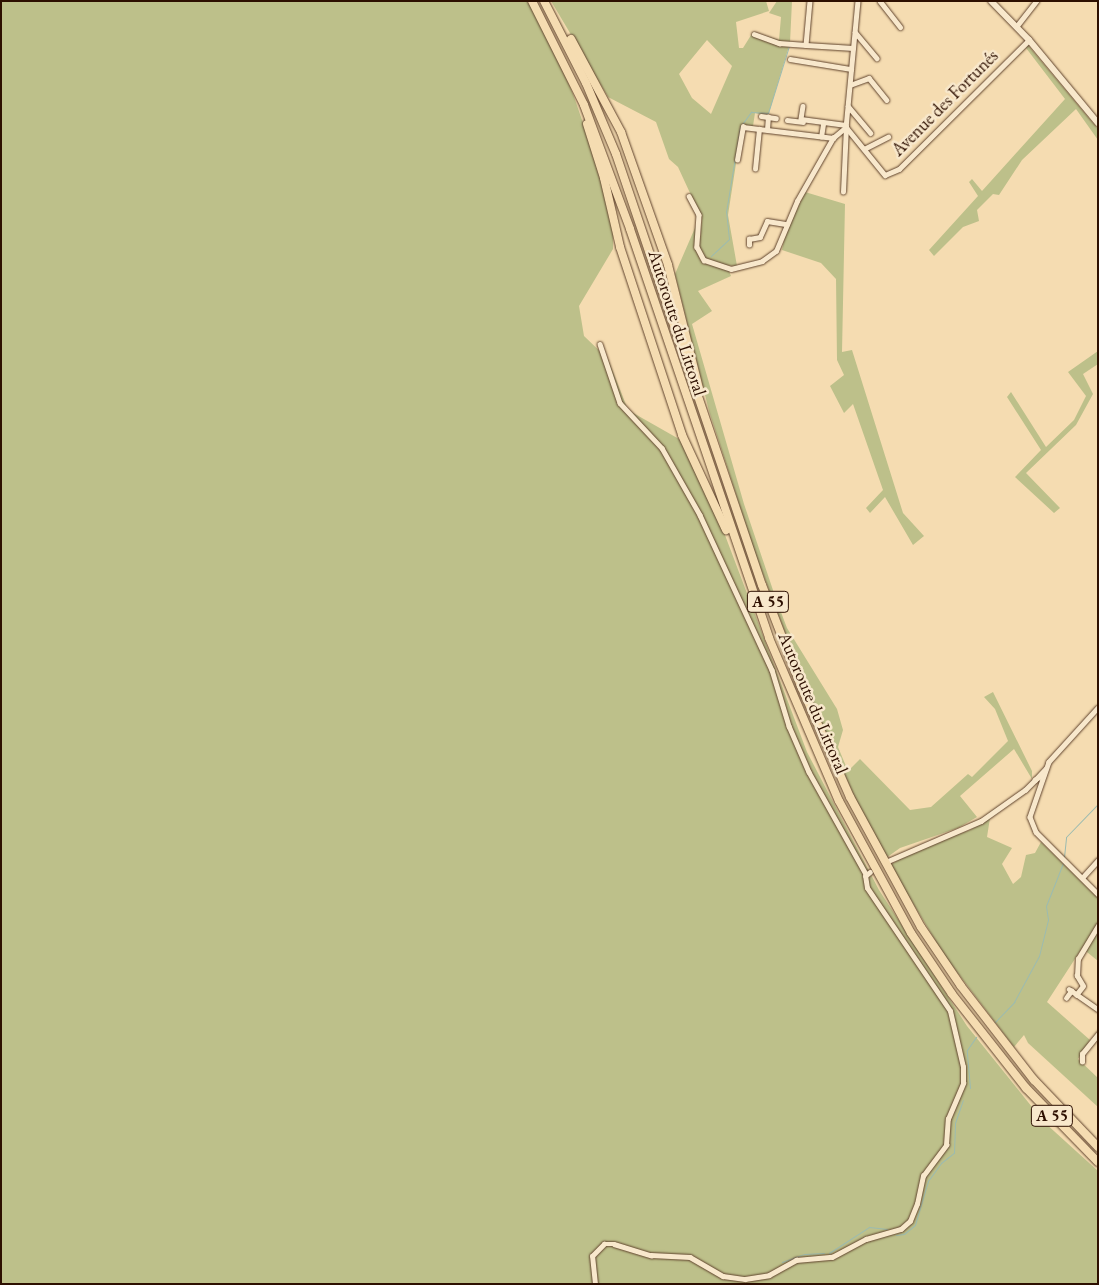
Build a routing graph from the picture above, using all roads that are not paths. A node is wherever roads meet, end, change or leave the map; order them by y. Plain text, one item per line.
1 (532, 1) edge
2 (544, 1) edge
3 (548, 1) edge
4 (810, 1) edge
5 (858, 1) edge
6 (880, 1) edge
7 (991, 1) edge
8 (1036, 1) edge
9 (900, 27) dead end
10 (1016, 27) junction
11 (855, 32) junction
12 (754, 34) dead end
13 (1029, 40) junction
14 (806, 46) junction
15 (853, 48) junction
16 (560, 52) junction
17 (877, 58) dead end
18 (790, 59) dead end
19 (851, 69) junction
20 (850, 85) junction
21 (886, 100) dead end
22 (803, 106) dead end
23 (848, 106) junction
24 (760, 116) dead end
25 (768, 117) junction
26 (776, 118) dead end
27 (787, 120) dead end
28 (795, 120) junction
29 (803, 122) dead end
30 (815, 123) dead end
31 (1098, 123) edge
32 (823, 124) junction
33 (830, 125) dead end
34 (846, 126) junction
35 (759, 129) junction
36 (766, 130) junction
37 (794, 133) junction
38 (871, 133) dead end
39 (822, 137) junction
40 (888, 137) dead end
41 (833, 138) junction
42 (864, 149) junction
43 (737, 160) dead end
44 (755, 169) dead end
45 (844, 192) dead end
46 (689, 196) dead end
47 (787, 224) junction
48 (749, 245) dead end
49 (600, 344) dead end
50 (736, 510) junction
51 (769, 638) junction
52 (1098, 708) edge
53 (1046, 768) junction
54 (1044, 774) junction
55 (1035, 780) junction
56 (1098, 860) edge
57 (888, 861) dead end
58 (1082, 878) junction
59 (1098, 894) edge
60 (1098, 926) edge
61 (1076, 995) junction
62 (1066, 998) dead end
63 (1098, 1010) edge
64 (1098, 1034) edge
65 (1082, 1062) dead end
66 (1098, 1147) edge
67 (1098, 1162) edge
68 (595, 1284) edge

1 - 16 highway, Autoroute du Littoral / A 55
2 - 50 highway, Autoroute du Littoral / A 55
3 - 50 highway
4 - 14 street
5 - 11 street
6 - 9 street
7 - 10 main road
8 - 10 street
10 - 13 main road
11 - 15 street
11 - 17 street
12 - 14 street
13 - 31 main road
13 - 42 street, Avenue des Fortunés
14 - 15 street
15 - 19 street
16 - 51 highway, Autoroute du Littoral / A 55
16 - 51 highway
18 - 19 street
19 - 20 street
20 - 21 street
20 - 23 street
22 - 34 street
23 - 34 street
23 - 38 street
24 - 25 street
25 - 26 street
25 - 36 street
27 - 28 street
28 - 29 street
28 - 37 street
30 - 32 street
32 - 33 street
32 - 39 street
34 - 41 street
34 - 42 street, Avenue des Fortunés
34 - 45 street
35 - 36 street
35 - 43 street
35 - 44 street
36 - 37 street
37 - 39 street
39 - 41 street
40 - 42 street
41 - 47 street
46 - 47 street
47 - 48 street
49 - 68 street
50 - 66 highway, Autoroute du Littoral / A 55
51 - 67 highway, Autoroute du Littoral / A 55
52 - 53 street
53 - 54 street
53 - 55 street
54 - 55 street
54 - 58 street
55 - 57 street
56 - 58 street
58 - 59 street
60 - 61 street
61 - 62 street
61 - 63 street
64 - 65 street

